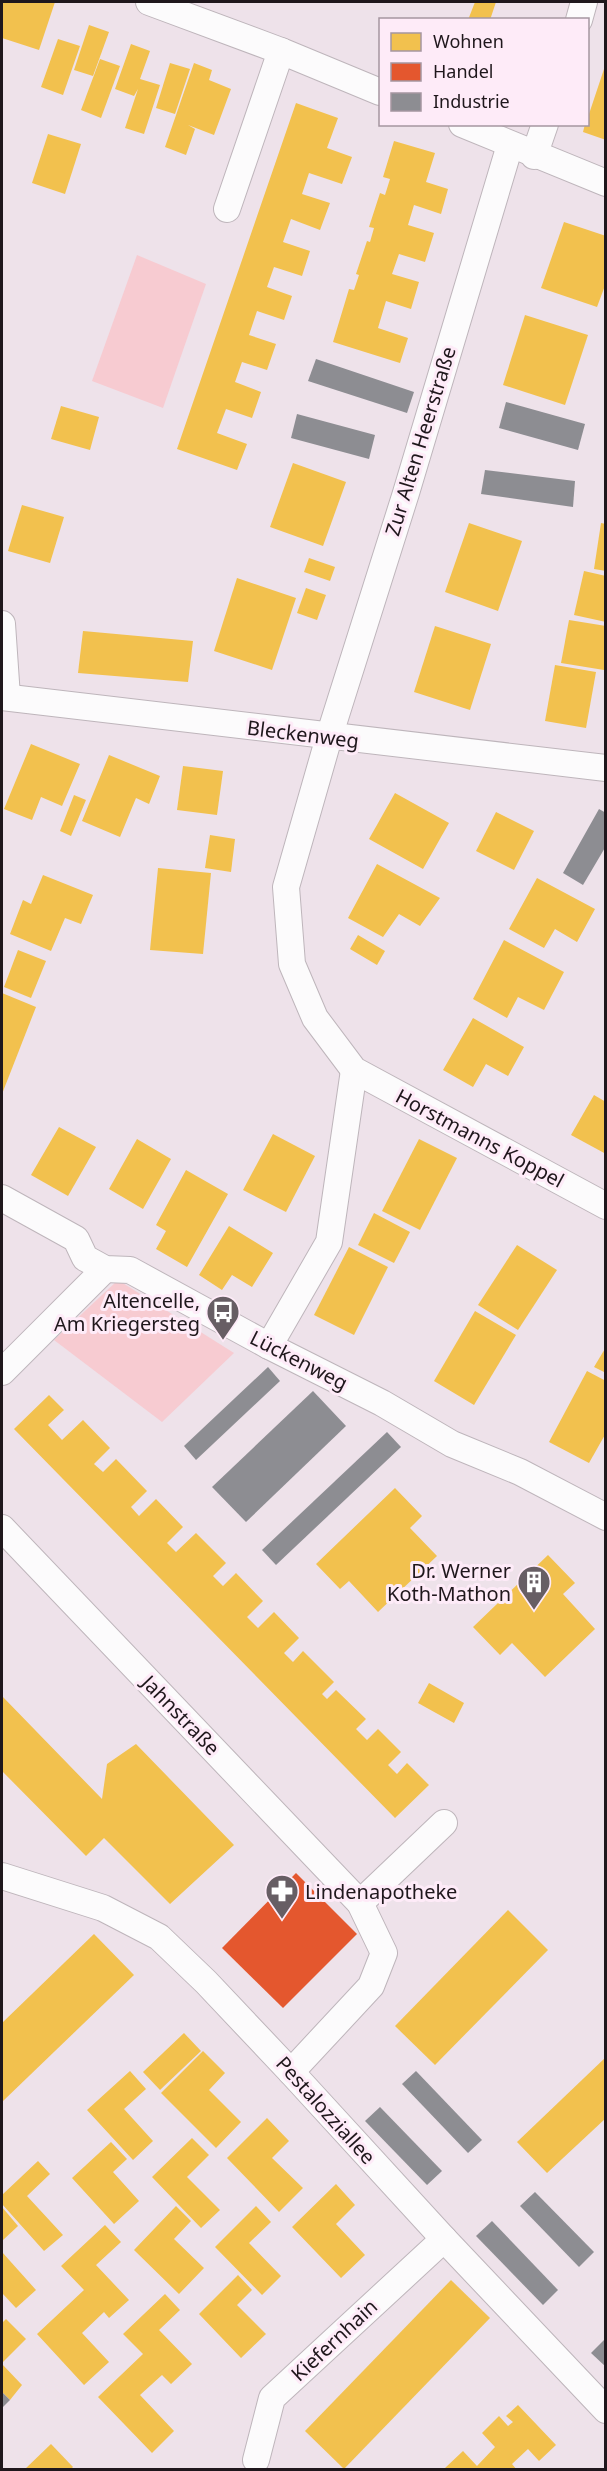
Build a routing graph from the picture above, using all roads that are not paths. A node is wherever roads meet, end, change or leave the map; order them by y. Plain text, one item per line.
1 (149, 2) edge
2 (584, 2) edge
3 (580, 18) edge
4 (281, 51) junction
5 (379, 91) edge
6 (467, 126) edge
7 (544, 126) edge
8 (510, 145) junction
9 (534, 156) junction
10 (606, 183) edge
11 (227, 209) dead end
12 (2, 624) edge
13 (4, 697) edge
14 (329, 737) junction
15 (606, 768) edge
16 (354, 1070) junction
17 (2, 1197) edge
18 (606, 1206) edge
19 (105, 1269) junction
20 (269, 1346) junction
21 (2, 1372) edge
22 (606, 1517) edge
23 (2, 1528) edge
24 (444, 1823) dead end
25 (2, 1876) edge
26 (360, 1903) junction
27 (291, 2072) junction
28 (444, 2239) junction
29 (606, 2410) edge
30 (256, 2460) dead end

1 - 4 street
2 - 3 street
4 - 5 street
4 - 11 street
6 - 8 street
7 - 9 street
8 - 9 street
8 - 14 street, Zur Alten Heerstraße
9 - 10 street
12 - 13 street
13 - 14 street, Bleckenweg
14 - 15 street, Bleckenweg
14 - 16 street, Horstmanns Koppel
16 - 18 street, Horstmanns Koppel
16 - 20 street
17 - 19 street
19 - 20 street, Lückenweg
19 - 21 street
20 - 22 street, Lückenweg
23 - 26 street, Jahnstraße
24 - 26 street
25 - 27 street, Pestalozziallee
26 - 27 street, Jahnstraße
27 - 28 street, Pestalozziallee
28 - 29 street, Pestalozziallee
28 - 30 street, Kiefernhain

